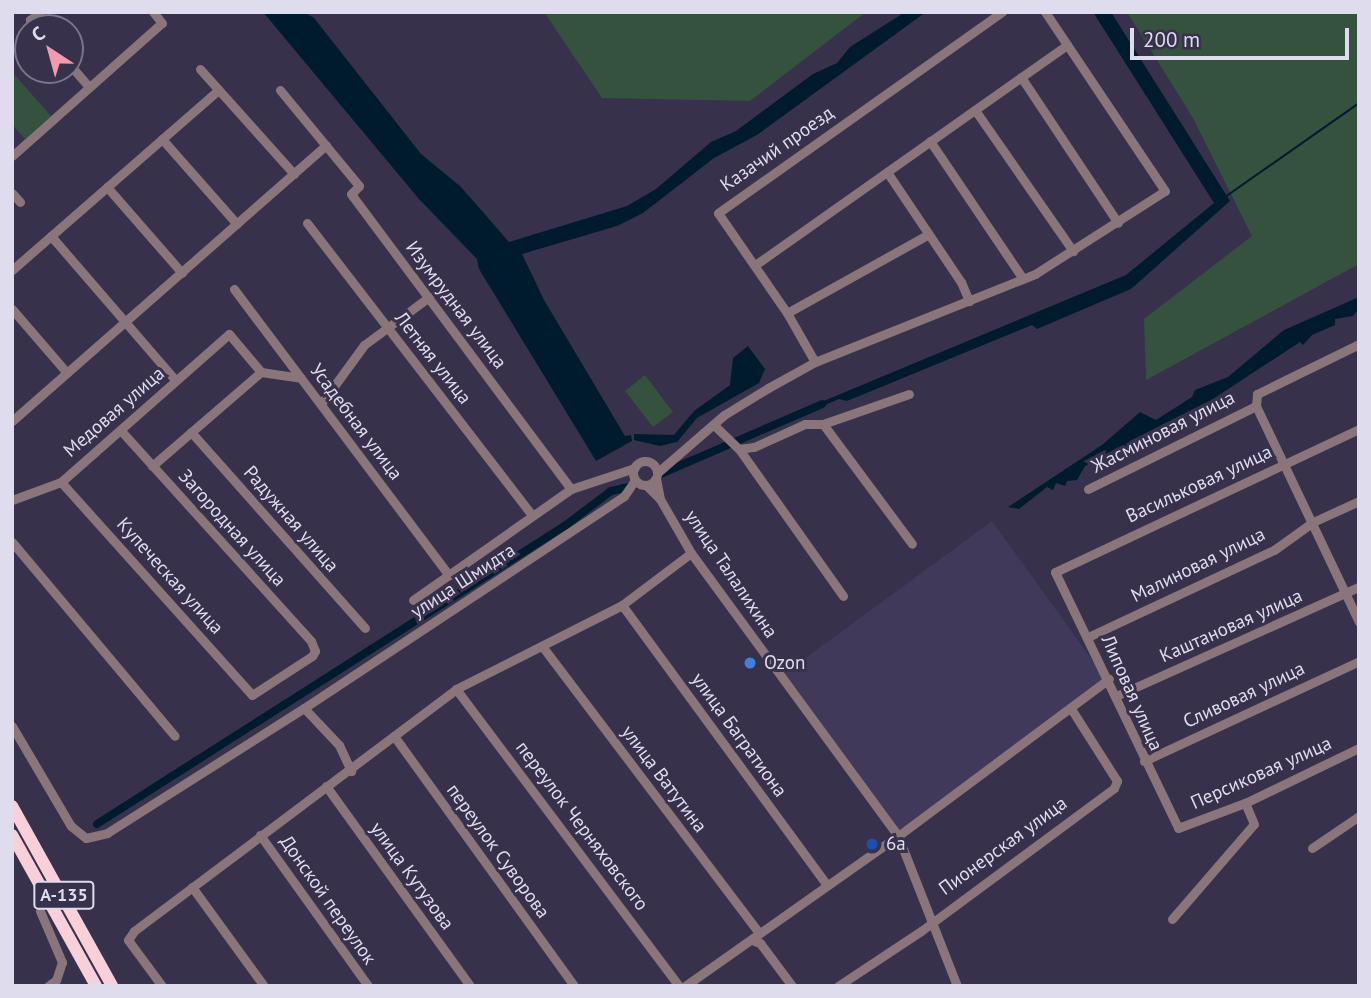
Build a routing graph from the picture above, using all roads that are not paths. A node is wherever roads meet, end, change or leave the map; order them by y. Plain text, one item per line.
1 (153, 12) edge
2 (1002, 12) edge
3 (1045, 12) edge
4 (1067, 45) junction
5 (200, 69) dead end
6 (1021, 77) junction
7 (84, 81) edge
8 (89, 87) junction
9 (218, 90) junction
10 (280, 90) dead end
11 (975, 110) junction
12 (162, 139) junction
13 (930, 141) junction
14 (326, 145) junction
15 (12, 156) edge
16 (887, 172) junction
17 (294, 174) junction
18 (107, 187) junction
19 (12, 193) edge
20 (20, 202) dead end
21 (1118, 222) junction
22 (307, 223) dead end
23 (237, 224) junction
24 (929, 234) junction
25 (51, 236) junction
26 (1073, 251) junction
27 (755, 265) junction
28 (12, 270) edge
29 (182, 273) junction
30 (1023, 279) junction
31 (234, 289) dead end
32 (429, 297) junction
33 (969, 302) junction
34 (12, 309) edge
35 (787, 313) junction
36 (125, 322) junction
37 (387, 328) junction
38 (1359, 344) edge
39 (815, 362) junction
40 (261, 372) junction
41 (67, 373) junction
42 (301, 378) junction
43 (176, 381) junction
44 (909, 394) dead end
45 (321, 404) junction
46 (1256, 405) junction
47 (12, 421) edge
48 (823, 424) junction
49 (715, 426) junction
50 (1359, 429) edge
51 (121, 431) junction
52 (191, 432) junction
53 (739, 449) junction
54 (673, 457) junction
55 (651, 463) junction
56 (1285, 463) junction
57 (152, 466) junction
58 (635, 468) junction
59 (657, 476) junction
60 (635, 480) junction
61 (61, 482) junction
62 (646, 485) junction
63 (571, 489) junction
64 (1088, 489) dead end
65 (660, 499) junction
66 (12, 500) edge
67 (1359, 501) edge
68 (532, 514) junction
69 (1313, 522) junction
70 (12, 542) edge
71 (912, 544) dead end
72 (691, 553) junction
73 (1055, 572) joint
74 (449, 575) junction
75 (1359, 587) edge
76 (1346, 593) junction
77 (843, 596) dead end
78 (413, 600) dead end
79 (622, 604) junction
80 (1359, 622) edge
81 (365, 628) dead end
82 (1088, 637) junction
83 (542, 646) junction
84 (1359, 661) edge
85 (1109, 679) junction
86 (456, 690) junction
87 (252, 695) joint
88 (1116, 696) junction
89 (304, 709) junction
90 (1072, 710) junction
91 (12, 726) edge
92 (176, 736) dead end
93 (394, 736) junction
94 (1359, 748) edge
95 (1144, 761) junction
96 (351, 771) junction
97 (326, 786) junction
98 (1245, 803) junction
99 (12, 806) edge
100 (1359, 816) edge
101 (1178, 828) joint
102 (12, 835) edge
103 (260, 835) junction
104 (898, 836) junction
105 (1312, 848) dead end
106 (827, 885) junction
107 (192, 887) junction
108 (40, 912) dead end
109 (932, 918) junction
110 (1172, 919) dead end
111 (755, 936) junction
112 (52, 983) edge
113 (96, 986) edge
114 (112, 986) edge
115 (162, 986) edge
116 (264, 986) edge
117 (368, 986) edge
118 (470, 986) edge
119 (574, 986) edge
120 (679, 986) edge
121 (685, 986) edge
122 (792, 986) edge
123 (838, 986) edge
124 (957, 986) edge

1 - 8 street
2 - 27 street, Казачий проезд
3 - 4 street
4 - 6 street
4 - 21 street
5 - 9 street
6 - 11 street
6 - 21 street
7 - 8 street
8 - 15 street
9 - 12 street
9 - 17 street
10 - 14 street
11 - 13 street
11 - 26 street
12 - 18 street
12 - 23 street
13 - 16 street
13 - 30 street
14 - 17 street
14 - 32 street, Изумрудная улица
16 - 24 street
16 - 27 street
17 - 23 street
18 - 25 street
18 - 29 street
19 - 20 street
21 - 26 street
22 - 37 street, Летняя улица
23 - 29 street
24 - 33 street
24 - 35 street
25 - 28 street
25 - 36 street
26 - 30 street
27 - 35 street, Казачий проезд
29 - 36 street
30 - 33 street
31 - 42 street, Усадебная улица
32 - 37 street
32 - 63 street, Изумрудная улица
33 - 39 street
34 - 41 street
35 - 39 street, Казачий проезд
36 - 41 street
36 - 43 street
37 - 45 street
37 - 68 street, Летняя улица
38 - 46 street, Жасминовая улица
39 - 49 street
40 - 42 street
40 - 43 street, Медовая улица
40 - 52 street
41 - 47 street
42 - 45 street, Усадебная улица
43 - 51 street, Медовая улица
44 - 48 street
45 - 74 street, Усадебная улица
46 - 56 street
46 - 64 street, Жасминовая улица
48 - 53 street
48 - 71 street
49 - 53 street
49 - 54 street
50 - 56 street, Васильковая улица
51 - 57 street, Загородная улица
51 - 61 street, Медовая улица
52 - 57 street
52 - 81 street, Радужная улица
53 - 77 street
54 - 55 street
54 - 59 street
55 - 58 street
55 - 59 street
56 - 69 street
56 - 73 street, Васильковая улица
57 - 87 street, Загородная улица
58 - 60 street
58 - 63 street
59 - 62 street
59 - 65 street
60 - 62 street
60 - 89 street, улица Шмидта
61 - 66 street, Медовая улица
61 - 87 street, Купеческая улица
62 - 65 street
63 - 68 street
65 - 72 street, улица Талалихина
67 - 69 street, Малиновая улица
68 - 74 street
69 - 76 street
69 - 82 street, Малиновая улица
70 - 92 street
72 - 79 street
72 - 104 street, улица Талалихина
73 - 82 street, Липовая улица
74 - 78 street
75 - 76 street, Каштановая улица
76 - 80 street
76 - 88 street, Каштановая улица
79 - 83 street
79 - 106 street, улица Багратиона
82 - 85 street, Липовая улица
83 - 86 street
83 - 111 street, улица Ватутина
84 - 95 street, Сливовая улица
85 - 88 street, Липовая улица
85 - 90 street
86 - 93 street
86 - 120 street, переулок Черняховского
88 - 95 street, Липовая улица
89 - 91 street, улица Шмидта
89 - 96 street
90 - 104 street
90 - 109 street, Пионерская улица
93 - 96 street
93 - 119 street, переулок Суворова
94 - 98 street, Персиковая улица
95 - 101 street, Липовая улица
96 - 97 street
97 - 103 street
97 - 118 street, улица Кутузова
98 - 101 street, Персиковая улица
98 - 110 street
99 - 114 highway, А-135
100 - 105 street
102 - 113 highway, А-135
103 - 107 street
103 - 117 street, Донской переулок
104 - 106 street
104 - 109 street, улица Талалихина
106 - 111 street
107 - 115 street
107 - 116 street
108 - 112 street
109 - 123 street, Пионерская улица
109 - 124 street, улица Талалихина
111 - 121 street
111 - 122 street

